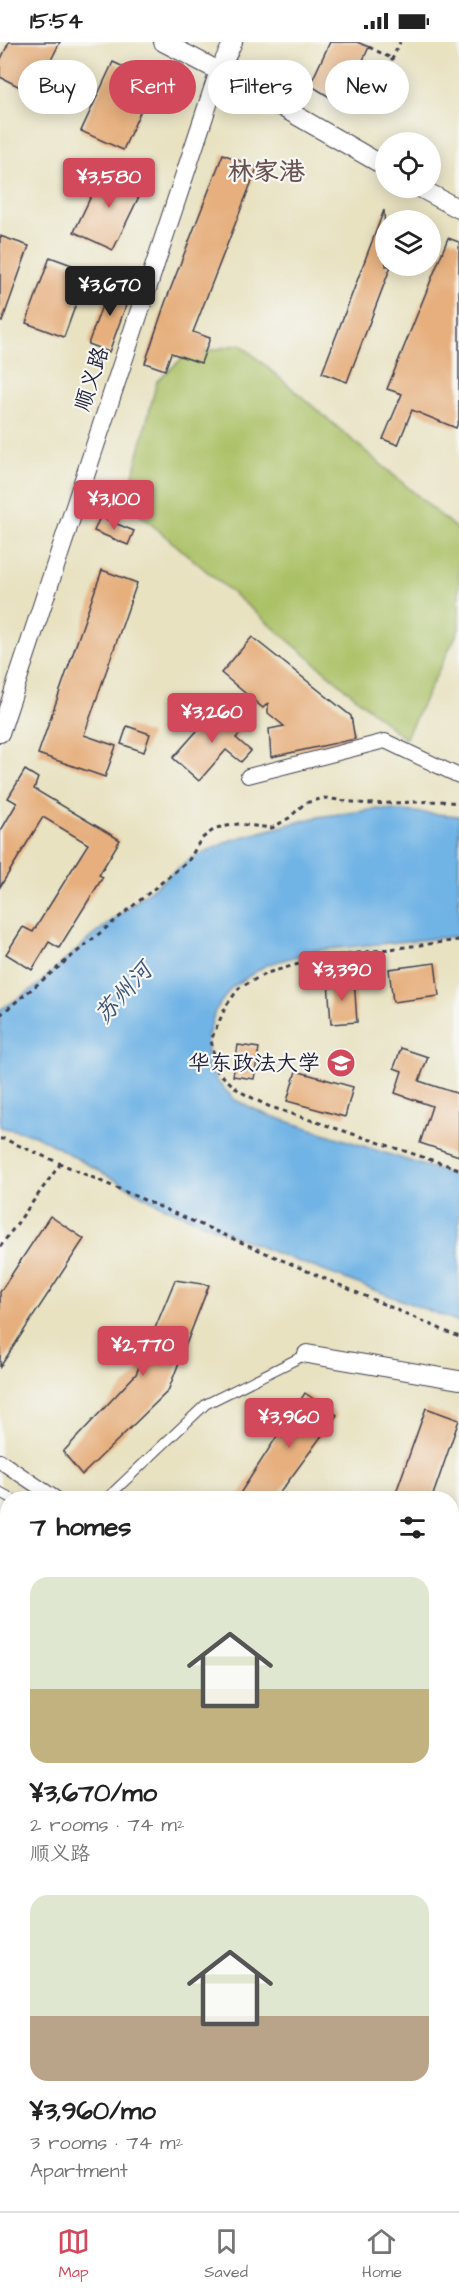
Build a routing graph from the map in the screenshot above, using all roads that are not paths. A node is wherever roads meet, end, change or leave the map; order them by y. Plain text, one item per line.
1 (163, 42) edge
2 (233, 42) edge
3 (224, 60) edge
4 (208, 65) edge
5 (208, 104) edge
6 (294, 114) edge
7 (375, 161) edge
8 (439, 198) edge
9 (459, 209) edge
10 (0, 732) edge
11 (248, 776) dead end
12 (459, 776) edge
13 (307, 1354) joint
14 (459, 1380) edge
15 (0, 1461) edge
16 (45, 1491) edge
17 (114, 1491) edge

1 - 4 street
2 - 3 street, 顺义路
5 - 10 street, 顺义路
6 - 7 street
8 - 9 street
11 - 12 street
13 - 14 street
13 - 17 lane
15 - 16 street

